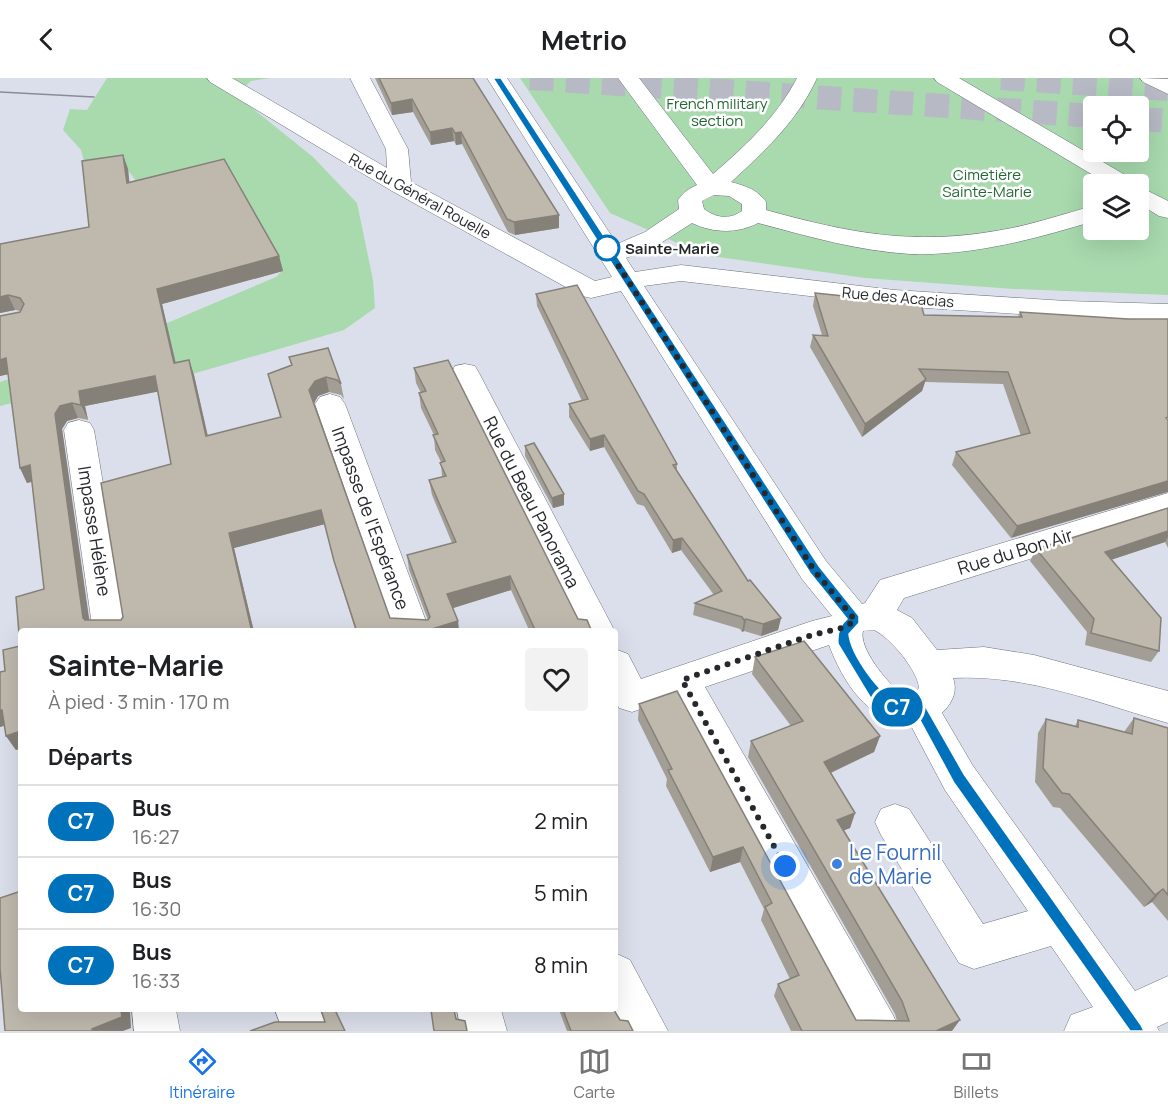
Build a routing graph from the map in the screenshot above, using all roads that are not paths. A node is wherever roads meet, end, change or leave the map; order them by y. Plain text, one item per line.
1 (217, 78) edge
2 (360, 78) edge
3 (497, 78) edge
4 (628, 78) edge
5 (807, 78) edge
6 (944, 78) edge
7 (1150, 78) edge
8 (1168, 88) edge
9 (1107, 174) edge
10 (400, 186) junction
11 (711, 189) junction
12 (1168, 189) edge
13 (1149, 195) edge
14 (1149, 201) edge
15 (1168, 211) edge
16 (692, 212) junction
17 (754, 214) junction
18 (1083, 216) edge
19 (611, 254) junction
20 (629, 281) junction
21 (1168, 312) edge
22 (465, 373) dead end
23 (330, 404) dead end
24 (79, 430) dead end
25 (1168, 504) edge
26 (859, 621) junction
27 (110, 628) edge
28 (411, 628) edge
29 (596, 628) edge
30 (928, 665) junction
31 (618, 670) edge
32 (682, 680) junction
33 (1168, 707) edge
34 (920, 708) junction
35 (895, 822) dead end
36 (1059, 923) junction
37 (618, 981) edge
38 (1168, 998) edge
39 (154, 1012) edge
40 (298, 1012) edge
41 (479, 1012) edge
42 (1116, 1027) edge
43 (157, 1031) edge
44 (306, 1031) edge
45 (484, 1031) edge
46 (645, 1031) edge
47 (877, 1031) edge

1 - 10 street, Rue du Général Rouelle
2 - 10 street
3 - 19 street
4 - 11 street
5 - 11 street
6 - 9 street
7 - 8 street
10 - 20 street, Rue du Général Rouelle
11 - 16 street
11 - 17 street
12 - 13 street
14 - 15 street
16 - 17 street
16 - 19 street
17 - 18 street
19 - 20 street
20 - 21 street, Rue des Acacias
20 - 26 street
22 - 29 street, Rue du Beau Panorama
23 - 28 street, Impasse de l'Espérance
24 - 27 street, Impasse Hélène
25 - 26 street, Rue du Bon Air
26 - 30 street
26 - 32 street
26 - 34 street
30 - 33 street
30 - 34 street
31 - 32 street
32 - 47 street
34 - 36 street
35 - 36 street
36 - 42 street
37 - 46 street
38 - 42 street
39 - 43 street
40 - 44 street
41 - 45 street

